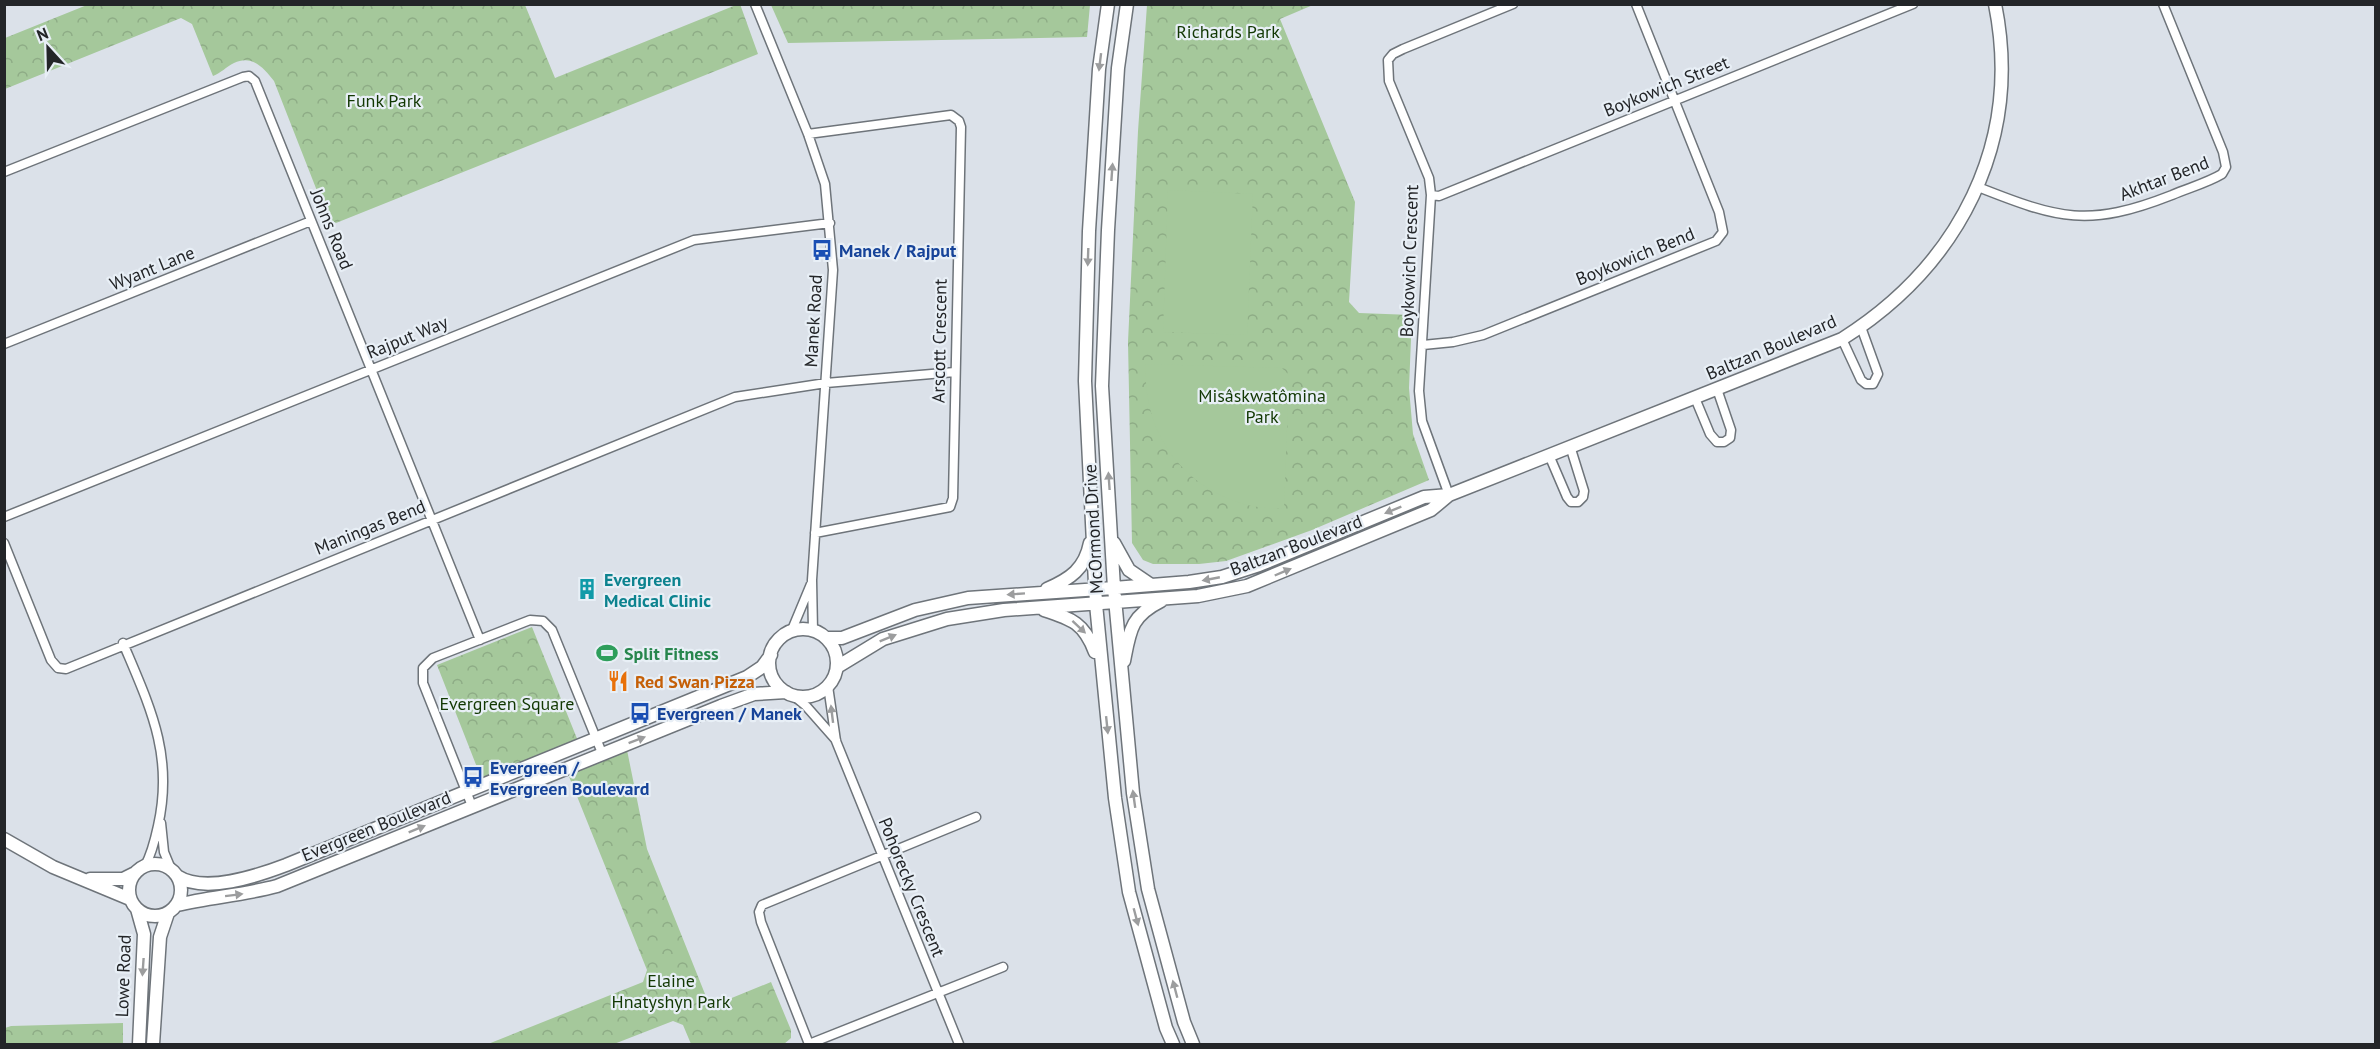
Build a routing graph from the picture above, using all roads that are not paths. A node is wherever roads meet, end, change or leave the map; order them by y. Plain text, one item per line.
1 (754, 4) edge
2 (1108, 4) edge
3 (1127, 4) edge
4 (1513, 4) edge
5 (1636, 4) edge
6 (1913, 4) edge
7 (1995, 4) edge
8 (2163, 4) edge
9 (1675, 100) junction
10 (808, 135) junction
11 (4, 172) edge
12 (1978, 187) junction
13 (1431, 195) junction
14 (311, 221) junction
15 (830, 223) junction
16 (1861, 327) junction
17 (1842, 339) junction
18 (4, 344) edge
19 (1423, 345) junction
20 (372, 369) junction
21 (955, 372) junction
22 (826, 383) junction
23 (1717, 389) junction
24 (1695, 398) junction
25 (1569, 446) junction
26 (1549, 455) junction
27 (1449, 495) junction
28 (4, 517) edge
29 (433, 520) junction
30 (1093, 531) junction
31 (816, 533) junction
32 (1113, 539) junction
33 (4, 543) edge
34 (812, 580) junction
35 (1151, 585) junction
36 (1114, 588) junction
37 (1095, 590) junction
38 (1039, 592) junction
39 (1166, 599) junction
40 (1115, 603) junction
41 (1096, 604) junction
42 (1038, 608) junction
43 (813, 630) junction
44 (791, 632) junction
45 (826, 638) junction
46 (480, 640) junction
47 (123, 643) junction
48 (771, 655) junction
49 (837, 667) junction
50 (1101, 667) junction
51 (1121, 677) junction
52 (828, 687) junction
53 (790, 694) junction
54 (596, 738) junction
55 (836, 741) junction
56 (602, 753) junction
57 (466, 791) junction
58 (472, 806) junction
59 (160, 816) junction
60 (976, 817) dead end
61 (4, 839) edge
62 (881, 855) junction
63 (140, 870) junction
64 (174, 872) junction
65 (80, 877) junction
66 (134, 904) junction
67 (172, 909) junction
68 (1003, 967) dead end
69 (937, 993) junction
70 (139, 1044) edge
71 (153, 1044) edge
72 (809, 1044) edge
73 (958, 1044) edge
74 (1173, 1044) edge
75 (1193, 1044) edge

1 - 10 street, Manek Road
2 -> 30 street, McOrmond Drive
32 -> 3 street, McOrmond Drive
4 - 13 street, Boykowich Crescent
5 - 9 street, Boykowich Bend
6 - 9 street, Boykowich Street
7 - 12 street, Baltzan Boulevard
8 - 12 street, Akhtar Bend
9 - 13 street, Boykowich Street
9 - 19 street, Boykowich Bend
10 - 15 street, Manek Road
10 - 21 street, Arscott Crescent
11 - 14 street, Johns Road
12 - 16 street, Baltzan Boulevard
13 - 19 street, Boykowich Crescent
14 - 18 street, Wyant Lane
14 - 20 street, Johns Road
15 - 20 street, Rajput Way
15 - 22 street, Manek Road
16 - 17 street, Baltzan Boulevard
16 - 17 street
17 - 23 street, Baltzan Boulevard
19 - 27 street, Boykowich Crescent
20 - 28 street, Rajput Way
20 - 29 street, Johns Road
21 - 22 street, Maningas Bend
21 - 31 street, Arscott Crescent
22 - 29 street, Maningas Bend
22 - 31 street, Manek Road
23 - 24 street, Baltzan Boulevard
23 - 24 street
24 - 25 street, Baltzan Boulevard
25 - 26 street, Baltzan Boulevard
25 - 26 street
26 - 27 street, Baltzan Boulevard
27 -> 35 street, Baltzan Boulevard
39 -> 27 street, Baltzan Boulevard
29 - 46 street, Johns Road
29 - 47 street, Maningas Bend
30 - 37 street, McOrmond Drive
30 - 38 street
31 - 34 street, Manek Road
32 - 35 street
32 - 36 street, McOrmond Drive
33 - 47 street, Maningas Bend
34 - 43 street, Manek Road
34 - 44 street, Manek Road
35 - 36 street, Baltzan Boulevard
36 - 37 street, Baltzan Boulevard
36 - 40 street, McOrmond Drive
37 - 38 street
37 - 41 street, McOrmond Drive
38 -> 45 street
39 - 40 street, Baltzan Boulevard
39 - 51 street
40 - 41 street, Baltzan Boulevard
40 - 51 street, McOrmond Drive
41 - 42 street, Baltzan Boulevard
41 - 50 street, McOrmond Drive
49 -> 42 street
42 -> 50 street
43 - 44 street
43 - 45 street
44 - 48 street
45 - 49 street
46 - 54 street
46 - 57 street
47 - 59 street
48 - 53 street
48 - 54 street, Evergreen Boulevard
49 - 52 street
50 -> 74 street, McOrmond Drive
75 -> 51 street, McOrmond Drive
52 - 53 street
55 -> 52 street, Pohorecky Crescent
53 - 55 street, Pohorecky Crescent
56 -> 53 street, Evergreen Boulevard
54 - 56 street
54 - 57 street, Evergreen Boulevard
55 - 62 street, Pohorecky Crescent
56 - 58 street, Evergreen Boulevard
57 - 58 street
57 - 64 street, Evergreen Boulevard
67 -> 58 street, Evergreen Boulevard
59 - 63 street
59 - 64 street
60 - 62 street
61 - 65 street
62 - 69 street, Pohorecky Crescent
62 - 72 street
63 - 64 street
63 - 65 street
63 - 66 street
64 - 67 street
65 - 66 street
66 - 67 street
66 -> 70 street, Lowe Road
67 - 71 street, Lowe Road
68 - 69 street
69 - 72 street
69 - 73 street, Pohorecky Crescent

